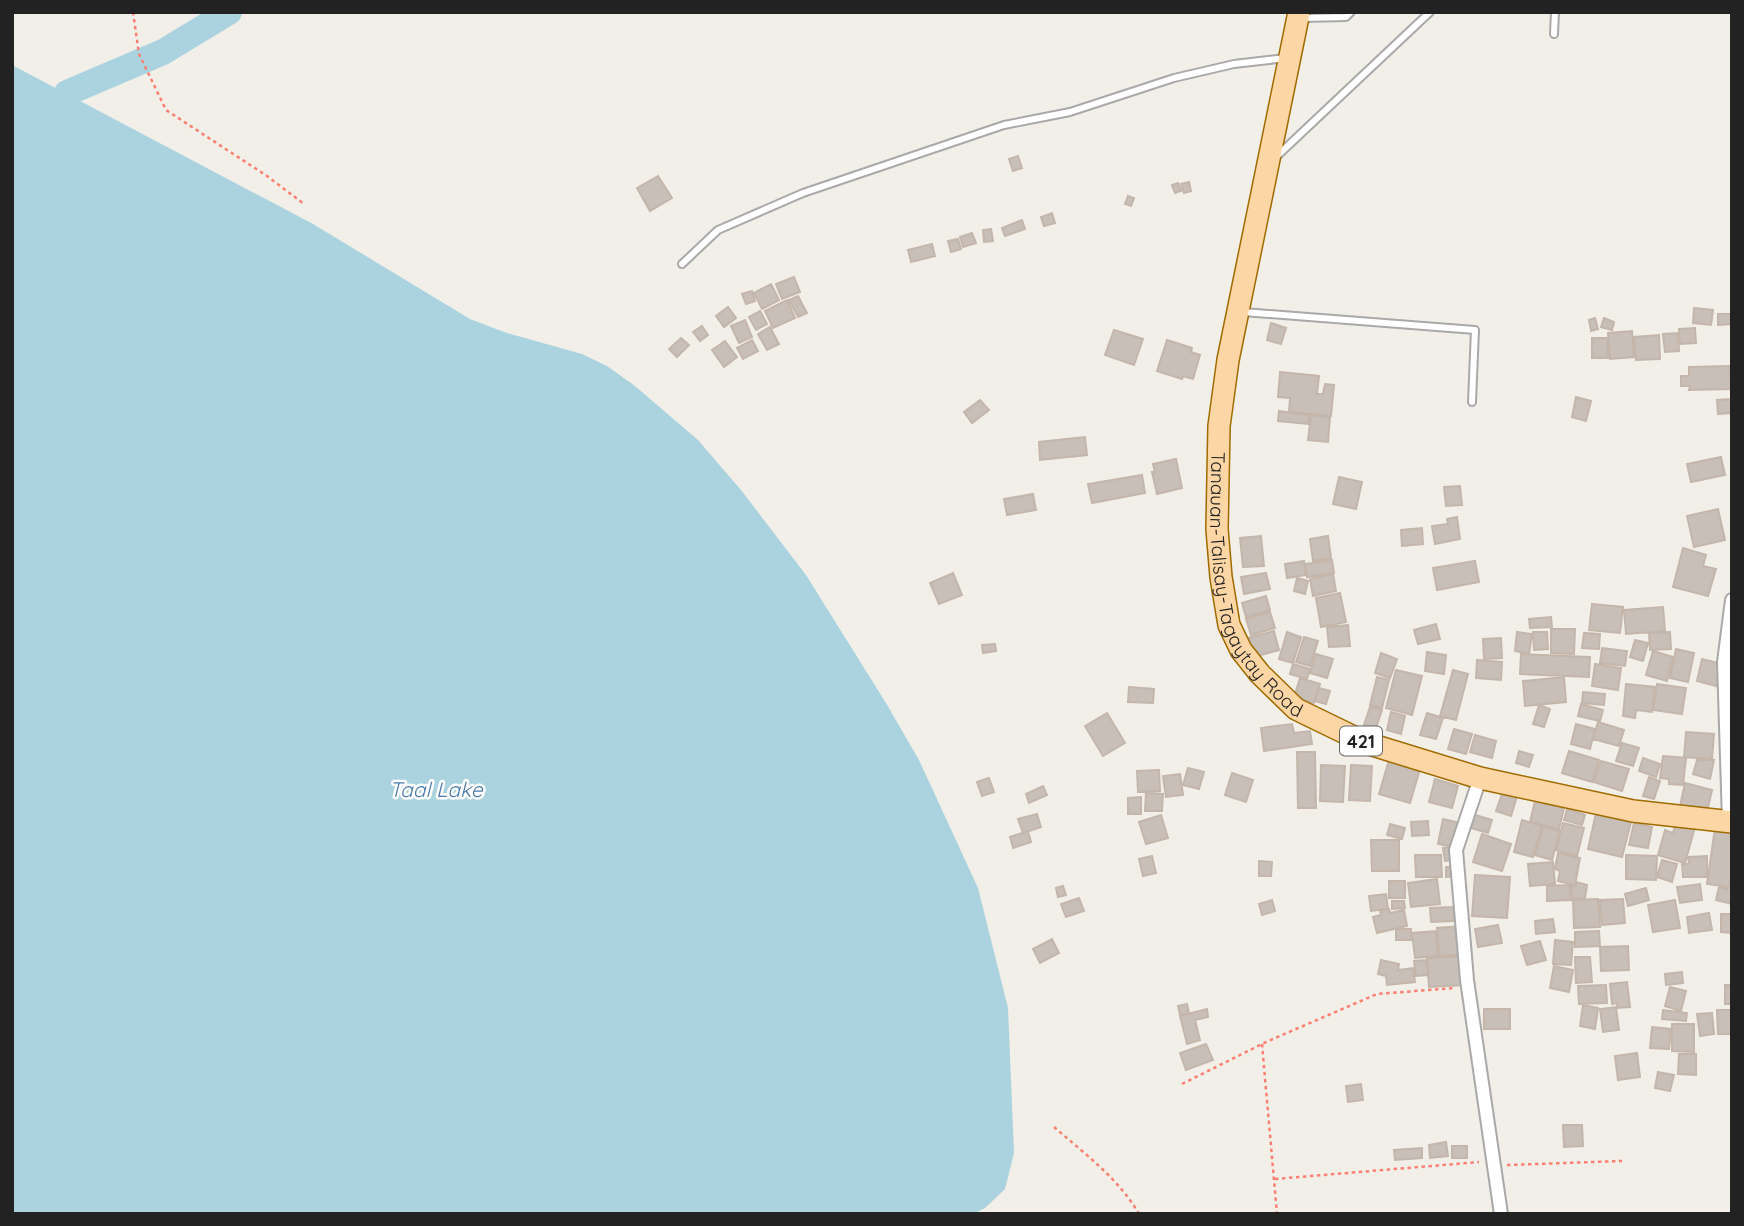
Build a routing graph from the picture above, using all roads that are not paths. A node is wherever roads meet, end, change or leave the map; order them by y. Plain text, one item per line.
1 (1351, 12) edge
2 (1430, 12) edge
3 (1555, 12) edge
4 (1298, 15) edge
5 (1554, 34) dead end
6 (1290, 58) junction
7 (1268, 164) junction
8 (682, 264) dead end
9 (1238, 311) junction
10 (1472, 402) dead end
11 (1732, 600) edge
12 (1479, 778) junction
13 (1731, 822) edge
14 (1501, 1214) edge

1 - 4 lane
2 - 7 lane
3 - 5 lane
4 - 6 main road, Tanauan-Talisay-Tagaytay Road / 421
6 - 7 main road, Tanauan-Talisay-Tagaytay Road / 421
6 - 8 lane
7 - 9 main road, Tanauan-Talisay-Tagaytay Road / 421
9 - 10 lane
9 - 12 main road, Tanauan-Talisay-Tagaytay Road / 421
11 - 13 street
12 - 13 main road, Tanauan-Talisay-Tagaytay Road / 421
12 - 14 street

